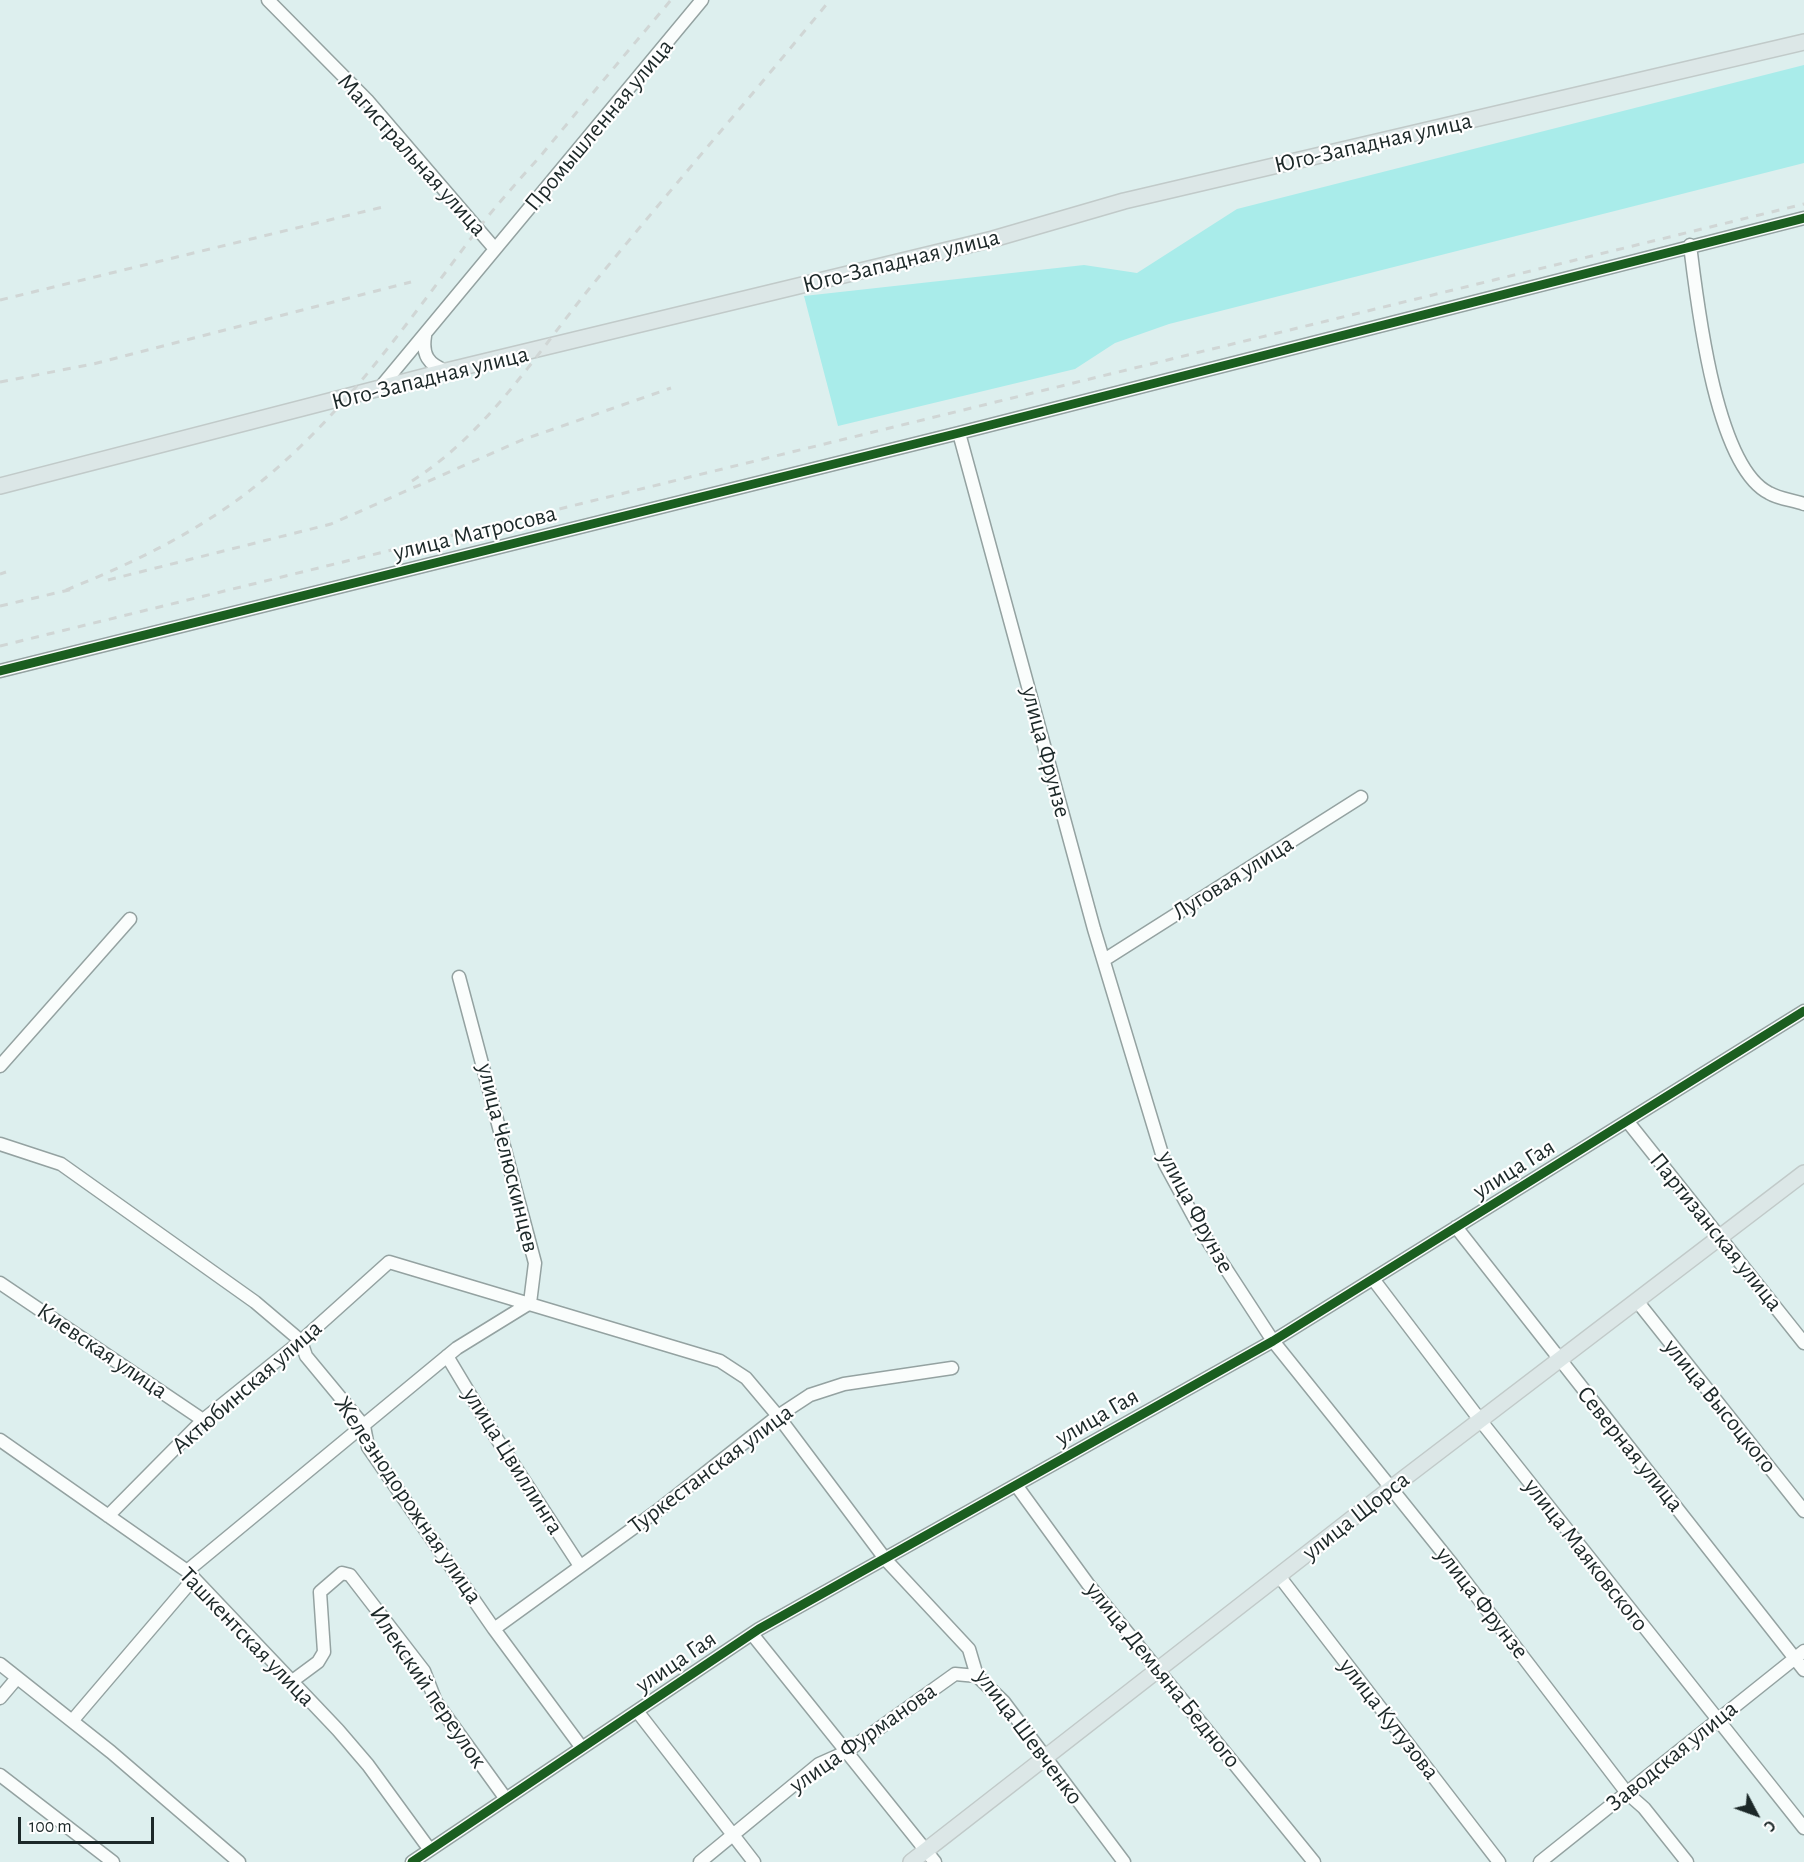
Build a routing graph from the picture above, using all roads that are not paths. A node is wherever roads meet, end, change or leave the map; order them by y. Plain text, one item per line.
1 (268, 0) edge
2 (702, 0) edge
3 (1804, 42) edge
4 (1804, 218) edge
5 (1690, 245) junction
6 (495, 249) junction
7 (425, 336) junction
8 (446, 372) junction
9 (379, 390) junction
10 (959, 433) junction
11 (0, 486) edge
12 (1804, 504) edge
13 (0, 671) edge
14 (1361, 797) dead end
15 (130, 919) dead end
16 (1104, 960) junction
17 (459, 976) dead end
18 (1804, 1011) edge
19 (0, 1066) edge
20 (1628, 1122) junction
21 (0, 1144) edge
22 (1804, 1174) edge
23 (1456, 1227) junction
24 (1721, 1236) junction
25 (389, 1262) joint
26 (1373, 1279) junction
27 (0, 1283) edge
28 (1637, 1301) junction
29 (530, 1303) junction
30 (301, 1341) junction
31 (1273, 1341) junction
32 (1804, 1342) edge
33 (447, 1356) junction
34 (1559, 1360) junction
35 (952, 1368) dead end
36 (778, 1416) junction
37 (203, 1419) junction
38 (1480, 1420) junction
39 (364, 1426) junction
40 (0, 1440) edge
41 (1016, 1485) junction
42 (1390, 1489) junction
43 (1804, 1511) edge
44 (108, 1516) junction
45 (886, 1560) junction
46 (580, 1566) junction
47 (191, 1574) junction
48 (1279, 1576) junction
49 (494, 1629) junction
50 (752, 1634) junction
51 (1799, 1655) edge
52 (0, 1664) edge
53 (1804, 1670) edge
54 (1160, 1671) junction
55 (976, 1676) junction
56 (17, 1678) junction
57 (291, 1682) junction
58 (0, 1698) edge
59 (637, 1711) junction
60 (1716, 1720) junction
61 (72, 1721) junction
62 (582, 1748) junction
63 (846, 1752) junction
64 (1046, 1758) junction
65 (0, 1775) edge
66 (1626, 1793) junction
67 (506, 1799) junction
68 (1804, 1828) edge
69 (734, 1835) junction
70 (430, 1850) junction
71 (930, 1856) edge
72 (113, 1862) edge
73 (239, 1862) edge
74 (412, 1862) edge
75 (700, 1862) edge
76 (754, 1862) edge
77 (911, 1862) edge
78 (1124, 1862) edge
79 (1314, 1862) edge
80 (1499, 1862) edge
81 (1540, 1862) edge
82 (1687, 1862) edge

1 - 6 street, Магистральная улица
2 - 6 street, Промышленная улица
3 - 8 main road, Юго-Западная улица
4 - 5 street, улица Матросова
5 - 10 street, улица Матросова
5 - 12 street
6 - 7 street, Магистральная улица
7 - 8 street
7 - 9 street, Магистральная улица
8 - 9 main road, Юго-Западная улица
9 - 11 main road, Юго-Западная улица
10 - 13 street, улица Матросова
10 - 16 street, улица Фрунзе
14 - 16 street, Луговая улица
15 - 19 street
16 - 31 street, улица Фрунзе
17 - 29 street, улица Челюскинцев
18 - 20 street, улица Гая
20 - 23 street, улица Гая
20 - 24 street, Партизанская улица
21 - 30 street, Железнодорожная улица
22 - 24 main road, улица Щорса
23 - 26 street, улица Гая
23 - 34 street, Северная улица
24 - 28 main road, улица Щорса
24 - 32 street, Партизанская улица
25 - 29 street, улица Шевченко
25 - 30 street, Актюбинская улица
26 - 31 street, улица Гая
26 - 38 street, улица Маяковского
27 - 37 street, Киевская улица
28 - 34 main road, улица Щорса
28 - 43 street, улица Высоцкого
29 - 33 street
29 - 36 street, улица Шевченко
30 - 37 street, Актюбинская улица
30 - 39 street, Железнодорожная улица
31 - 41 street, улица Гая
31 - 42 street, улица Фрунзе
33 - 39 street
33 - 46 street, улица Цвиллинга
34 - 38 main road, улица Щорса
34 - 51 street, Северная улица
35 - 36 street, Туркестанская улица
36 - 45 street, улица Шевченко
36 - 46 street, Туркестанская улица
37 - 44 street, Актюбинская улица
38 - 42 main road, улица Щорса
38 - 60 street, улица Маяковского
39 - 47 street
39 - 49 street, Железнодорожная улица
40 - 44 street, Ташкентская улица
41 - 45 street, улица Гая
41 - 54 street, улица Демьяна Бедного
42 - 48 main road, улица Щорса
42 - 66 street, улица Фрунзе
44 - 47 street, Ташкентская улица
45 - 50 street, улица Гая
45 - 55 street, улица Шевченко
46 - 49 street, Туркестанская улица
47 - 57 street, Ташкентская улица
47 - 61 street
48 - 54 main road, улица Щорса
48 - 80 street, улица Кутузова
49 - 62 street, Железнодорожная улица
50 - 59 street, улица Гая
50 - 63 street
51 - 53 street, Северная улица
51 - 60 street, Заводская улица
52 - 56 street
54 - 64 main road, улица Щорса
54 - 79 street, улица Демьяна Бедного
55 - 63 street, улица Фурманова
55 - 64 street, улица Шевченко
56 - 58 street
56 - 61 street
57 - 67 street, Илекский переулок
57 - 70 street, Ташкентская улица
59 - 62 street, улица Гая
59 - 69 street
60 - 66 street, Заводская улица
60 - 68 street, улица Маяковского
61 - 73 street
62 - 67 street, улица Гая
63 - 69 street, улица Фурманова
63 - 71 street
64 - 71 main road, улица Щорса
64 - 78 street, улица Шевченко
65 - 72 street
66 - 81 street, Заводская улица
66 - 82 street, улица Фрунзе
67 - 70 street, улица Гая
69 - 75 street, улица Фурманова
69 - 76 street
70 - 74 street, улица Гая
71 - 77 main road, улица Щорса

